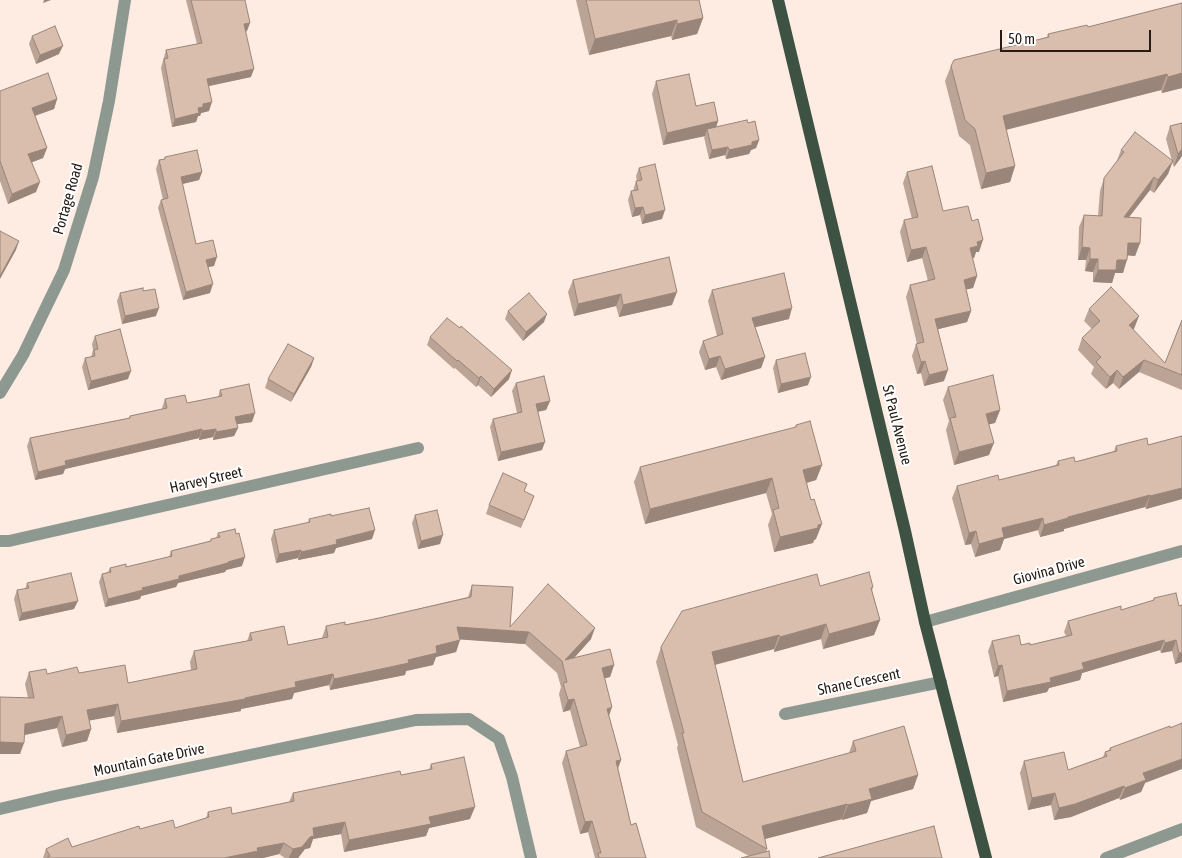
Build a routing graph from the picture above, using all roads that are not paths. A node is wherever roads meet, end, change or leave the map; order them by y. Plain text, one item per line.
1 (125, 0) edge
2 (778, 0) edge
3 (0, 393) edge
4 (418, 448) dead end
5 (0, 541) edge
6 (1182, 551) edge
7 (926, 622) junction
8 (941, 682) junction
9 (785, 714) dead end
10 (0, 810) edge
11 (1182, 829) edge
12 (531, 858) edge
13 (986, 858) edge
14 (1106, 858) edge

1 - 3 street, Portage Road
2 - 7 main road, St Paul Avenue
4 - 5 street, Harvey Street
6 - 7 street, Giovina Drive
7 - 8 main road, St Paul Avenue
8 - 9 street, Shane Crescent
8 - 13 main road, St Paul Avenue
10 - 12 street, Mountain Gate Drive
11 - 14 street

